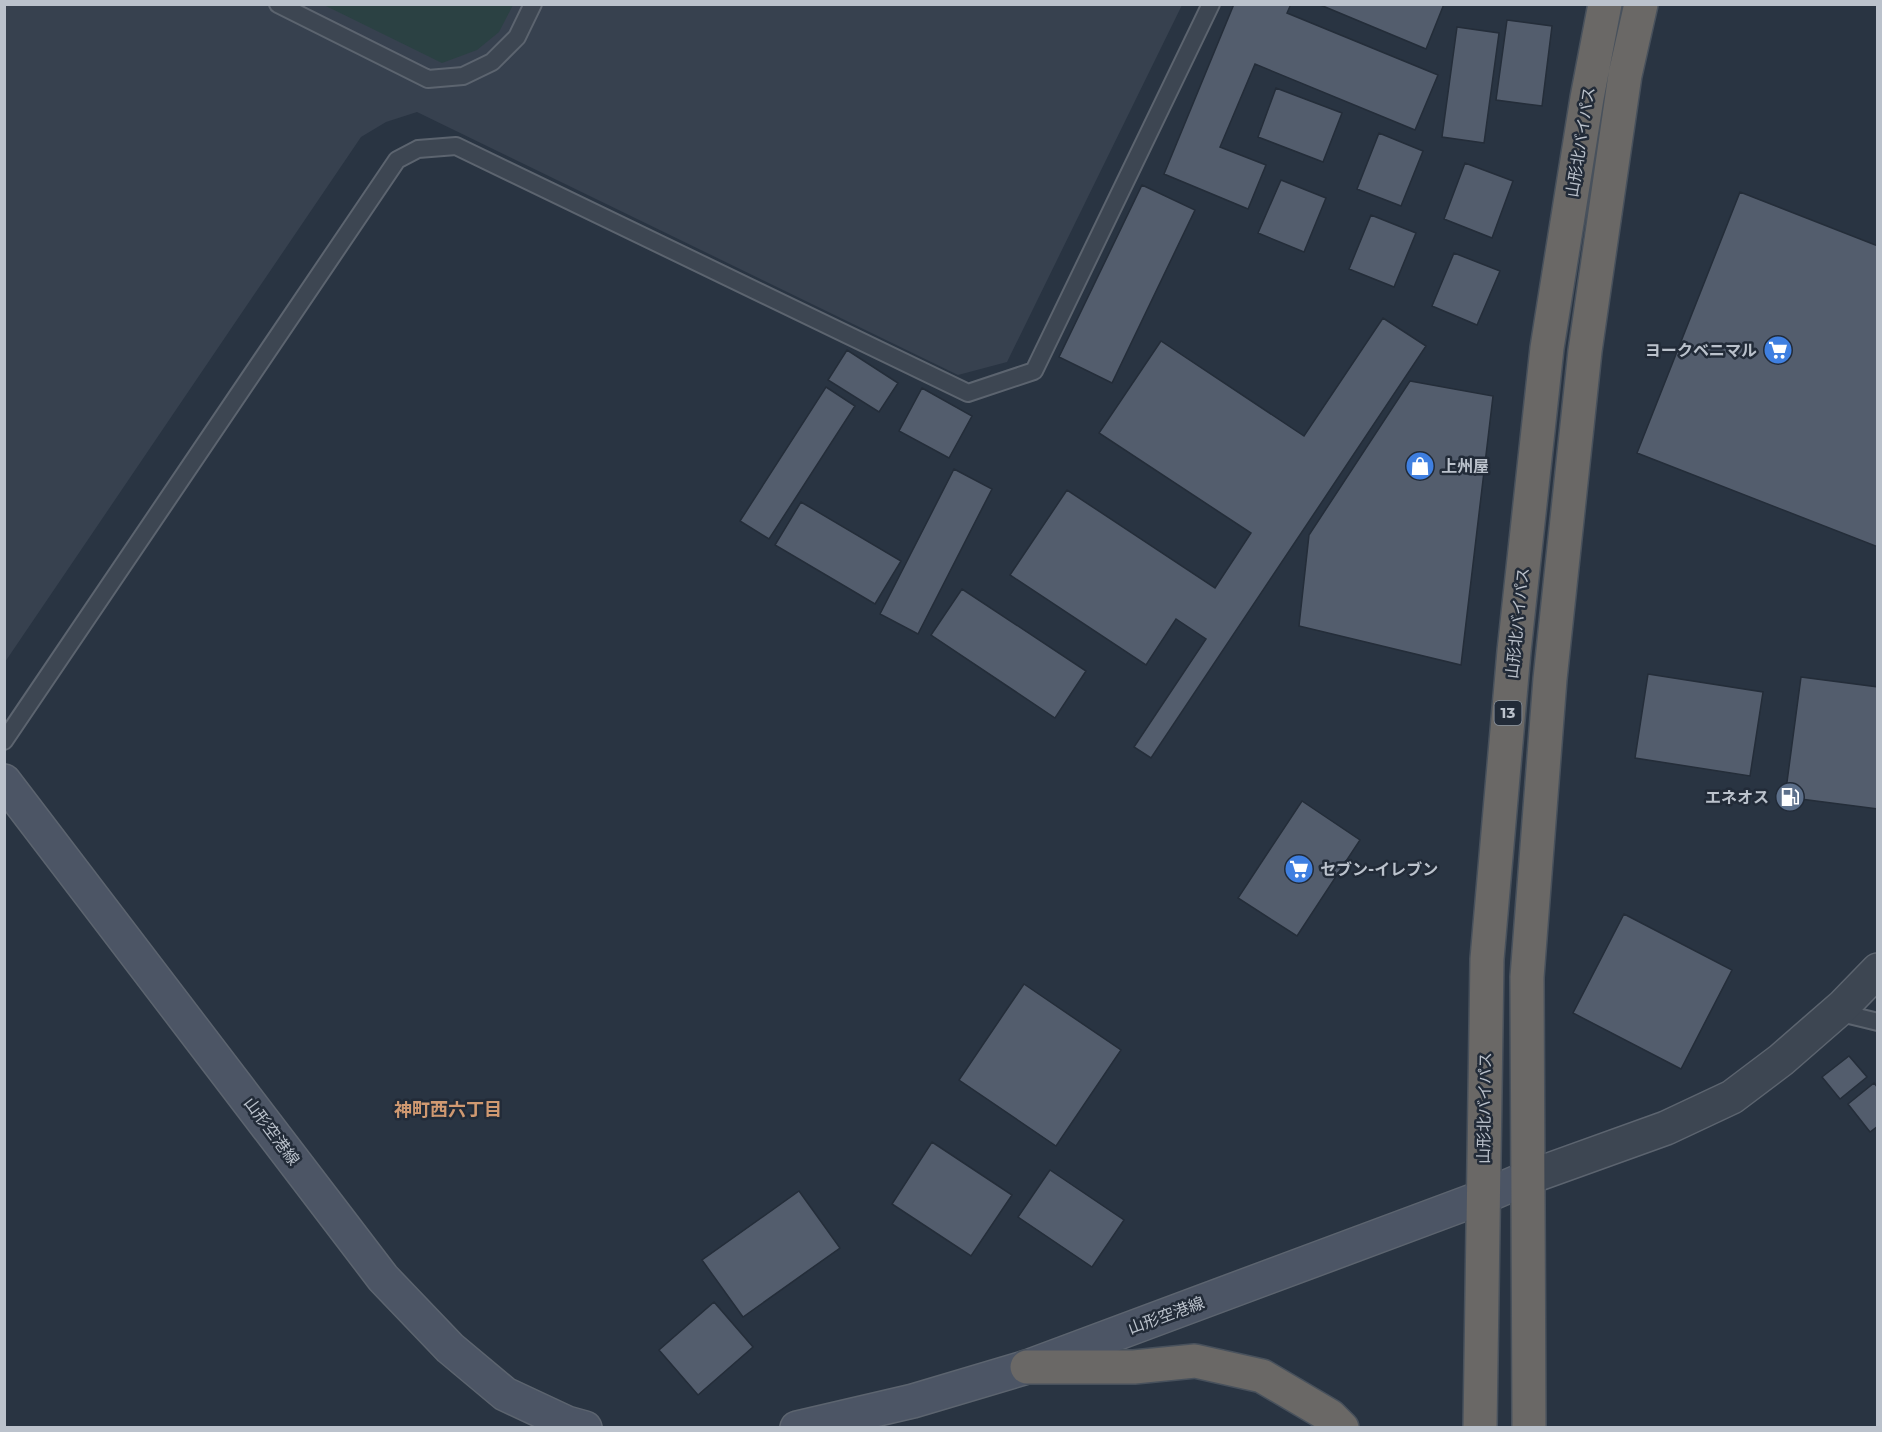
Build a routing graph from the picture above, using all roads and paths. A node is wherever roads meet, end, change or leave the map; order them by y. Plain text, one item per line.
1 (278, 4) edge
2 (533, 4) edge
3 (1211, 4) edge
4 (1605, 4) edge
5 (1641, 4) edge
6 (4, 741) edge
7 (4, 781) edge
8 (1878, 970) edge
9 (1837, 1012) junction
10 (1878, 1022) edge
11 (1527, 1178) junction
12 (1483, 1197) junction
13 (1027, 1367) junction
14 (585, 1428) edge
15 (797, 1428) edge
16 (1342, 1428) edge
17 (1480, 1428) edge
18 (1529, 1428) edge

1 - 2 lane
3 - 6 lane
4 - 12 highway, 山形北バイパス / 13
5 - 11 highway, 山形北バイパス
7 - 14 main road, 山形空港線
8 - 9 street
9 - 10 lane
9 - 11 street
11 - 12 main road, 山形空港線
11 - 18 highway, 山形北バイパス
12 - 13 main road, 山形空港線
12 - 17 highway, 山形北バイパス / 13
13 - 15 main road, 山形空港線
13 - 16 highway

